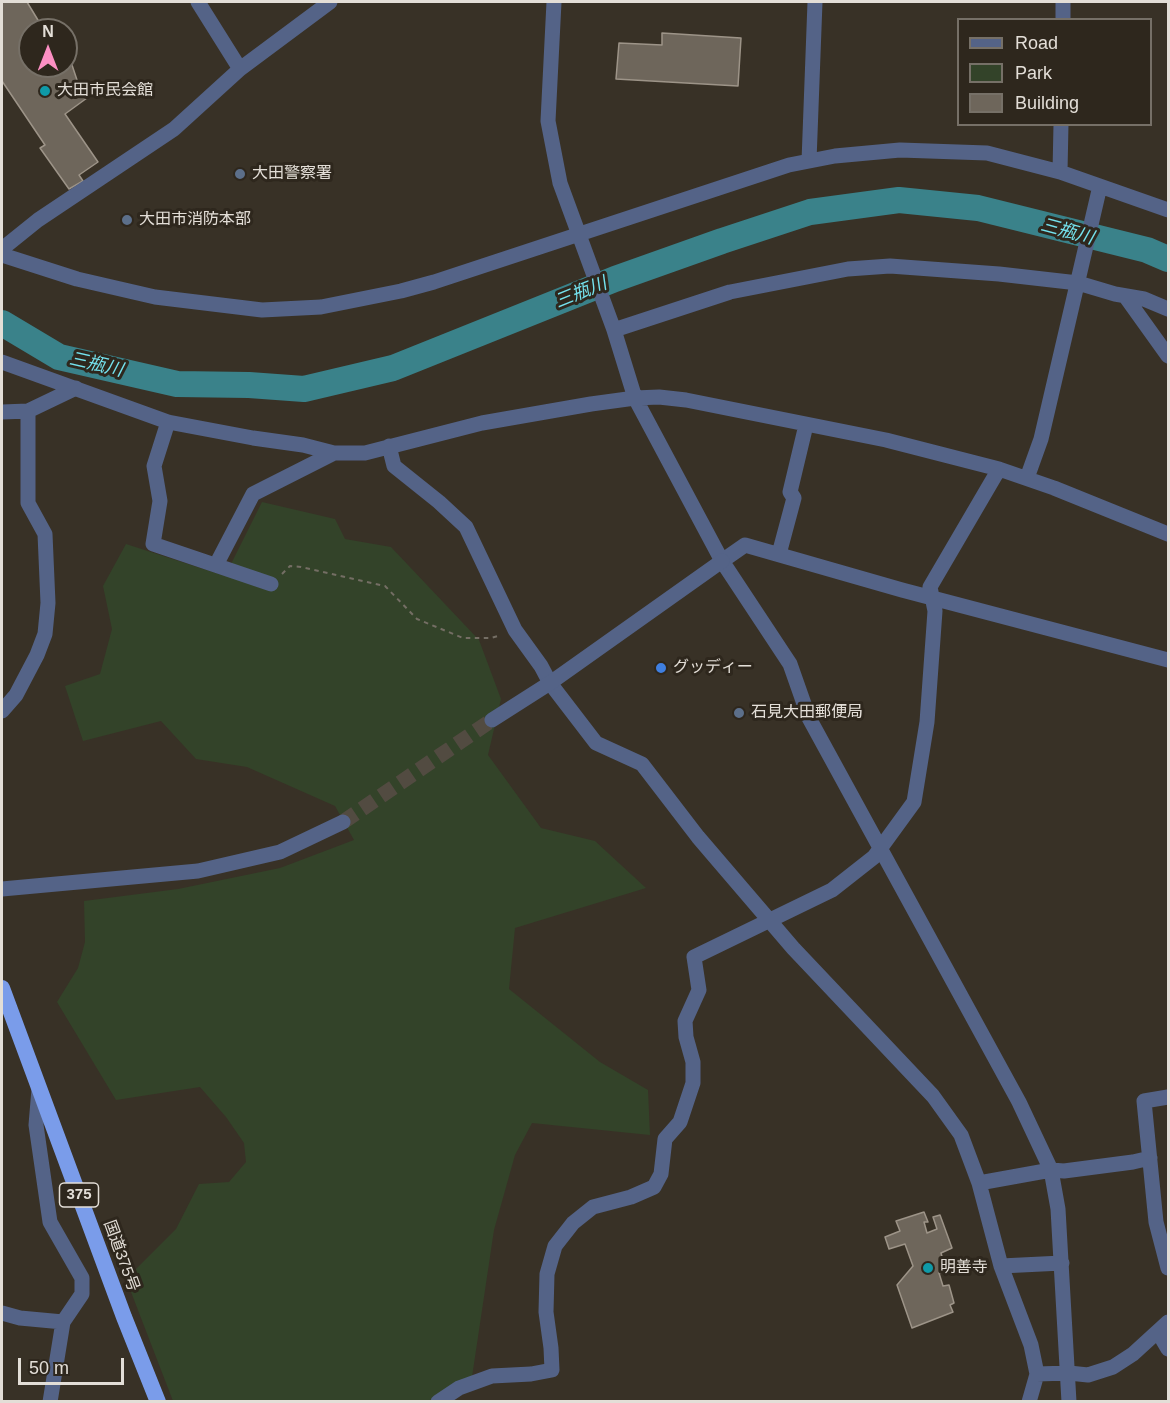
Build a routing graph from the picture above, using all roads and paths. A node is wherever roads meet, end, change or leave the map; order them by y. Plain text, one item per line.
1 (198, 2) edge
2 (330, 2) edge
3 (554, 2) edge
4 (815, 2) edge
5 (1063, 2) edge
6 (1063, 18) edge
7 (240, 69) junction
8 (1061, 126) edge
9 (809, 161) junction
10 (1060, 172) junction
11 (1099, 191) junction
12 (1168, 210) edge
13 (578, 234) junction
14 (2, 249) edge
15 (2, 255) edge
16 (1079, 276) junction
17 (1125, 296) junction
18 (1168, 309) edge
19 (614, 330) junction
20 (1168, 356) edge
21 (2, 362) edge
22 (76, 388) junction
23 (635, 398) junction
24 (28, 411) junction
25 (2, 412) edge
26 (168, 422) junction
27 (806, 425) junction
28 (389, 446) junction
29 (334, 453) junction
30 (999, 470) junction
31 (1027, 478) junction
32 (1168, 534) edge
33 (779, 554) junction
34 (722, 561) junction
35 (216, 565) junction
36 (272, 584) joint
37 (934, 598) junction
38 (515, 630) junction
39 (1168, 660) edge
40 (550, 683) junction
41 (2, 711) edge
42 (492, 720) tunnel mouth
43 (343, 822) tunnel mouth
44 (879, 848) junction
45 (2, 889) edge
46 (771, 921) junction
47 (2, 988) edge
48 (39, 1089) junction
49 (1168, 1097) edge
50 (1150, 1158) junction
51 (1051, 1170) junction
52 (979, 1183) junction
53 (1062, 1263) junction
54 (1001, 1266) junction
55 (1168, 1268) edge
56 (2, 1313) edge
57 (63, 1322) junction
58 (1163, 1327) edge
59 (1168, 1349) edge
60 (1069, 1373) junction
61 (1037, 1374) junction
62 (50, 1401) edge
63 (158, 1401) edge
64 (438, 1401) edge
65 (1029, 1401) edge
66 (1070, 1401) edge

1 - 7 street
2 - 7 street
3 - 13 street
4 - 9 street
5 - 6 street
7 - 14 street
8 - 10 street
9 - 10 street
9 - 13 street
10 - 11 street
11 - 12 street
11 - 16 street
13 - 15 street
13 - 19 street
16 - 17 street
16 - 19 street
16 - 31 street
17 - 18 street
17 - 20 street
19 - 23 street
21 - 22 street
22 - 24 street
22 - 26 street
23 - 27 street
23 - 28 street
23 - 34 street
24 - 25 street
24 - 41 street
26 - 29 street
26 - 35 street
27 - 30 street
27 - 33 street
28 - 29 street
28 - 38 street
29 - 35 street
30 - 31 street
30 - 37 street
31 - 32 street
33 - 34 street
33 - 37 street
34 - 40 street
34 - 44 street
35 - 36 street
36 - 38 path
37 - 39 street
37 - 44 street
38 - 40 street
40 - 42 street
40 - 46 street
43 - 45 street
44 - 46 street
44 - 51 street
46 - 52 street
46 - 64 street
47 - 48 highway, 国道375号 / 375
48 - 57 street
48 - 63 highway, 国道375号 / 375
49 - 50 street
50 - 51 street
50 - 55 street
51 - 52 street
51 - 53 street
52 - 54 street
53 - 54 street
53 - 60 street
54 - 61 street
56 - 57 street
57 - 62 street
58 - 59 street
58 - 60 street
60 - 61 street
60 - 66 street
61 - 65 street

